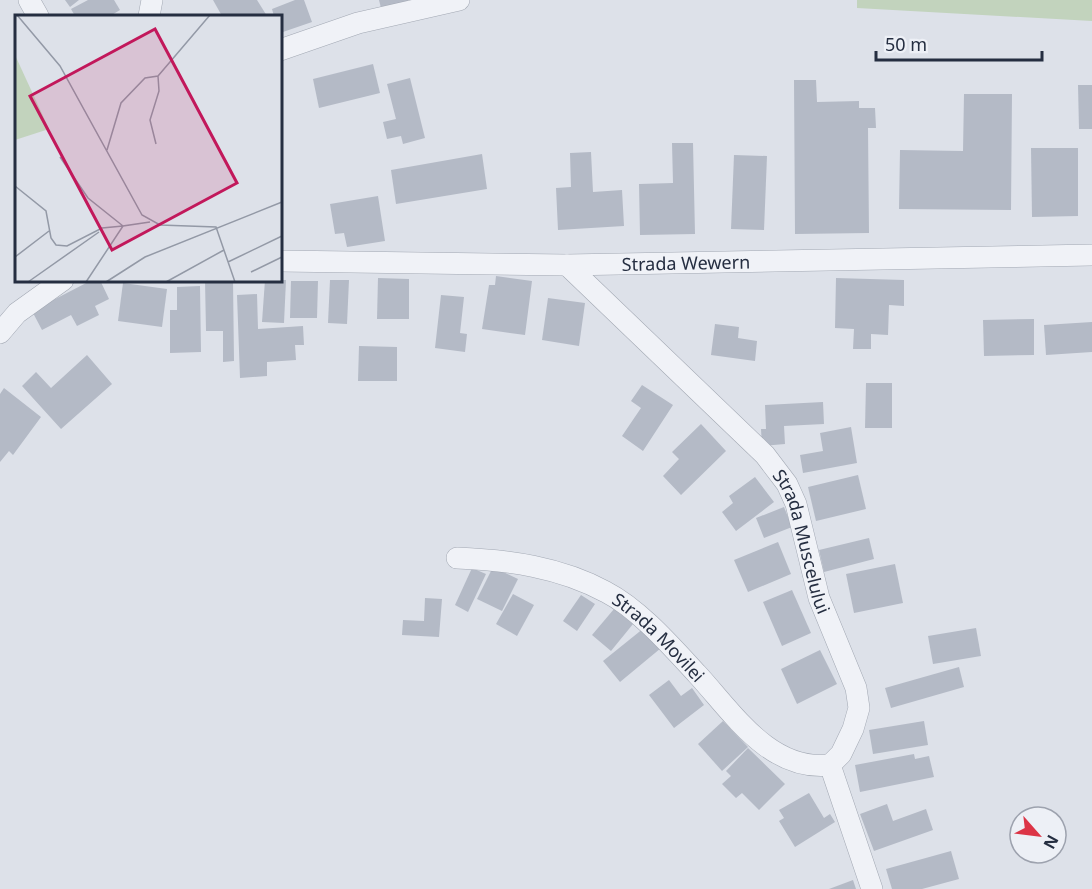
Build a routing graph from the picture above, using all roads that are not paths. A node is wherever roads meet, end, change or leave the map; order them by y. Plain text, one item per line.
1 (29, 0) edge
2 (152, 0) edge
3 (459, 0) edge
4 (37, 15) edge
5 (149, 15) edge
6 (282, 49) edge
7 (1092, 255) edge
8 (282, 261) edge
9 (567, 265) junction
10 (44, 287) edge
11 (0, 333) edge
12 (457, 558) dead end
13 (830, 765) junction
14 (872, 889) edge

1 - 4 street
2 - 5 street
3 - 6 street
7 - 9 street, Strada Wewern
8 - 9 street, Strada Wewern
9 - 13 street, Strada Muscelului
10 - 11 street
12 - 13 street, Strada Movilei
13 - 14 street

